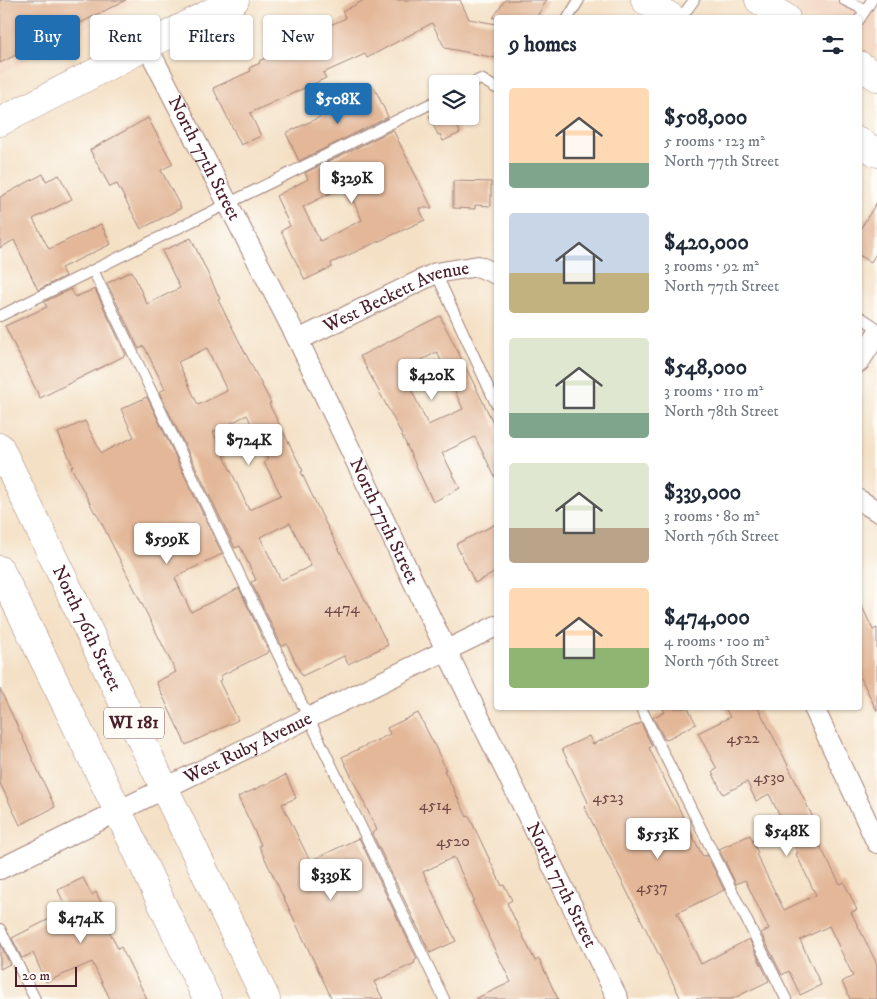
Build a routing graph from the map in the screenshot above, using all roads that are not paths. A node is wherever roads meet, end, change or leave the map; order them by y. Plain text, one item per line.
1 (235, 0) edge
2 (579, 0) edge
3 (645, 0) edge
4 (694, 0) edge
5 (759, 0) edge
6 (844, 0) edge
7 (872, 0) edge
8 (866, 10) junction
9 (570, 15) edge
10 (668, 15) edge
11 (683, 15) edge
12 (782, 15) edge
13 (862, 16) edge
14 (160, 39) edge
15 (120, 60) edge
16 (154, 60) edge
17 (862, 67) edge
18 (877, 77) edge
19 (479, 80) edge
20 (494, 87) edge
21 (429, 104) edge
22 (0, 122) edge
23 (862, 142) edge
24 (877, 153) edge
25 (228, 203) junction
26 (93, 270) junction
27 (436, 273) junction
28 (494, 273) edge
29 (0, 316) edge
30 (862, 318) edge
31 (877, 328) edge
32 (877, 334) edge
33 (298, 340) junction
34 (862, 357) edge
35 (494, 400) edge
36 (0, 447) edge
37 (862, 502) edge
38 (877, 511) edge
39 (0, 570) edge
40 (494, 627) edge
41 (446, 650) junction
42 (642, 710) edge
43 (815, 710) edge
44 (308, 719) junction
45 (166, 789) junction
46 (118, 811) junction
47 (877, 843) edge
48 (0, 869) edge
49 (0, 929) edge
50 (35, 999) edge
51 (207, 999) edge
52 (266, 999) edge
53 (444, 999) edge
54 (618, 999) edge
55 (786, 999) edge

1 - 14 main road
2 - 9 lane
3 - 10 main road
4 - 11 lane
5 - 12 main road
6 - 8 lane
7 - 8 lane
8 - 13 lane
15 - 22 main road
16 - 25 street, North 77th Street
17 - 18 main road
19 - 20 lane
21 - 25 lane
23 - 24 main road
25 - 26 lane
25 - 33 street, North 77th Street
26 - 29 lane
26 - 44 lane
27 - 28 street, West Beckett Avenue
27 - 33 street, West Beckett Avenue
27 - 35 lane
30 - 31 lane
32 - 34 street
33 - 41 street, North 77th Street
36 - 45 main road, North 76th Street / WI 181
37 - 38 street
39 - 46 main road, WI 181
40 - 41 street, West Ruby Avenue
41 - 44 street, West Ruby Avenue
41 - 54 street, North 77th Street
42 - 55 lane
43 - 47 street
44 - 45 street, West Ruby Avenue
44 - 53 lane
45 - 46 street, West Ruby Avenue
45 - 52 main road, North 76th Street / WI 181
46 - 48 street, West Ruby Avenue
46 - 51 main road, WI 181
49 - 50 lane

